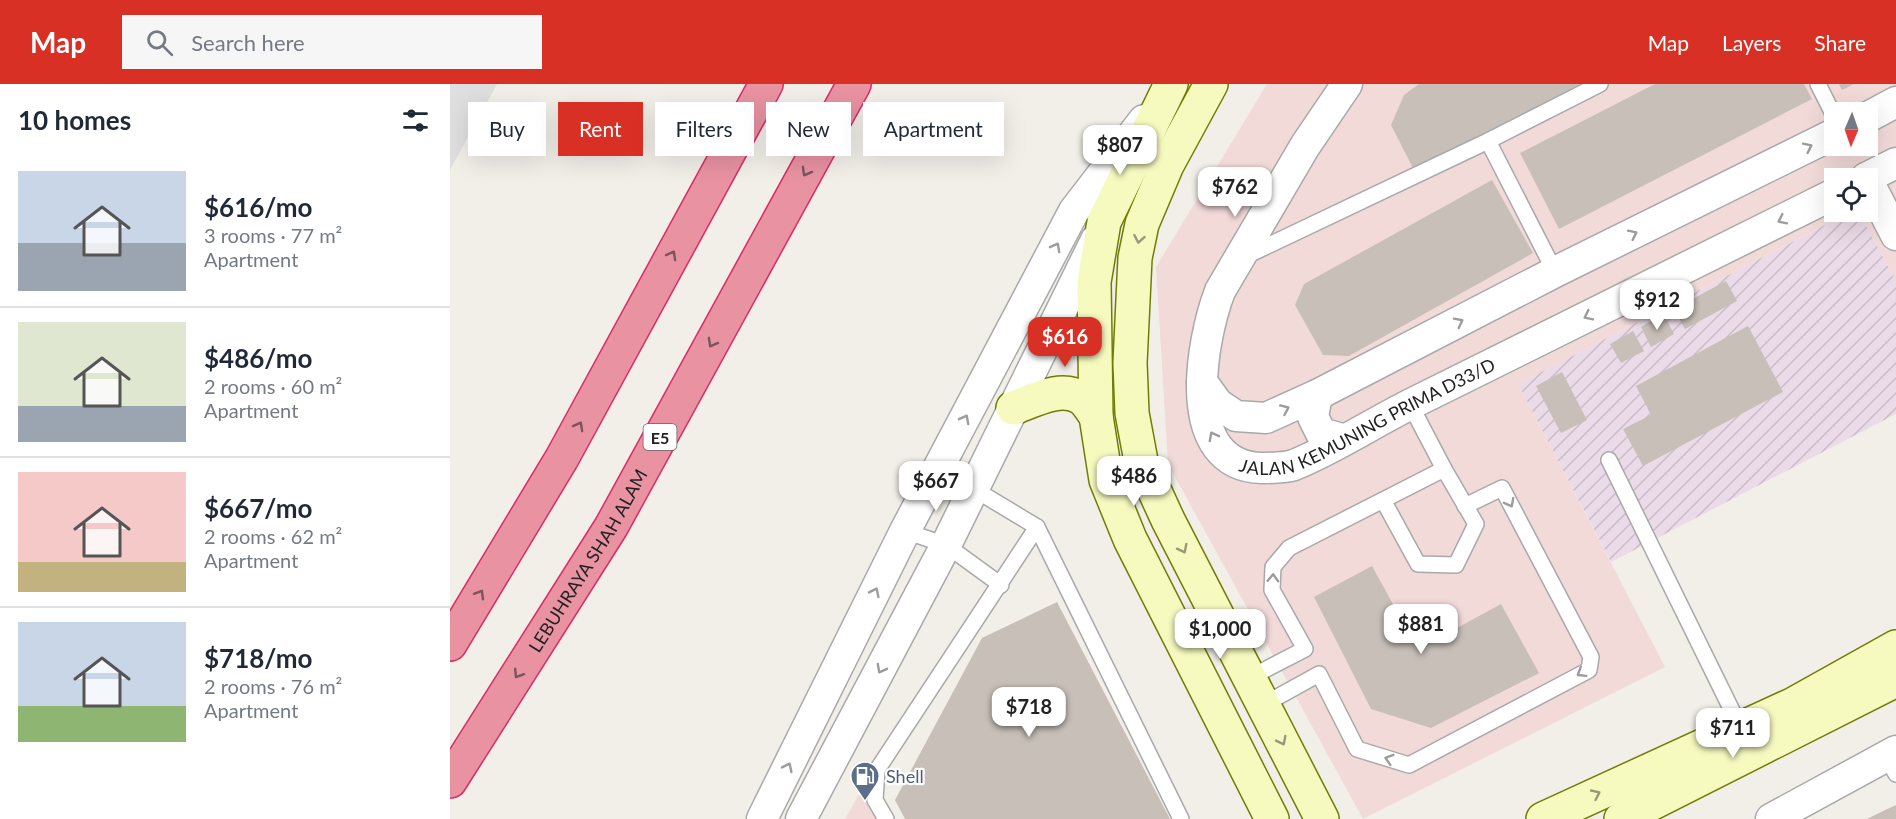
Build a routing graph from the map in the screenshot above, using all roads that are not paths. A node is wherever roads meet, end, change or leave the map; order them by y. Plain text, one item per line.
1 (766, 84) edge
2 (854, 84) edge
3 (1211, 84) edge
4 (1347, 84) edge
5 (1600, 84) edge
6 (1818, 84) edge
7 (1169, 86) edge
8 (1827, 102) edge
9 (1896, 102) edge
10 (1878, 112) edge
11 (1824, 139) edge
12 (1488, 141) junction
13 (1896, 163) edge
14 (1167, 165) junction
15 (1878, 174) edge
16 (1824, 199) edge
17 (1878, 201) edge
18 (1104, 222) junction
19 (1896, 235) edge
20 (1239, 259) junction
21 (1555, 272) junction
22 (1202, 381) junction
23 (1317, 395) junction
24 (1410, 404) junction
25 (1013, 408) junction
26 (1096, 416) junction
27 (1342, 439) junction
28 (1608, 460) dead end
29 (939, 468) junction
30 (1444, 469) junction
31 (974, 489) junction
32 (1383, 500) junction
33 (1465, 506) junction
34 (1037, 527) junction
35 (905, 531) junction
36 (946, 545) junction
37 (1001, 585) junction
38 (450, 644) edge
39 (1896, 647) edge
40 (1305, 649) junction
41 (1318, 674) junction
42 (1896, 680) edge
43 (1256, 691) junction
44 (1746, 740) junction
45 (1893, 760) edge
46 (1300, 777) junction
47 (450, 781) edge
48 (1267, 814) edge
49 (762, 819) edge
50 (801, 819) edge
51 (886, 819) edge
52 (1181, 819) edge
53 (1322, 819) edge
54 (1333, 819) edge
55 (1543, 819) edge
56 (1621, 819) edge
57 (1771, 819) edge

38 -> 1 highway
2 -> 47 highway, LEBUHRAYA SHAH ALAM / E5
3 - 14 street
4 - 20 street
5 - 12 lane
6 - 8 lane
7 - 18 street
29 -> 7 street
9 - 10 street
21 -> 11 street, JALAN KEMUNING PRIMA D33/D
12 - 20 lane
12 - 21 lane
13 - 15 street
14 - 18 street
14 -> 43 street
16 -> 24 street, JALAN KEMUNING PRIMA D33/D
17 - 19 street
18 - 25 street
18 - 26 street
20 - 22 street
23 -> 21 street, JALAN KEMUNING PRIMA D33/D
22 -> 23 street, JALAN KEMUNING PRIMA D33/D
27 -> 22 street, JALAN KEMUNING PRIMA D33/D
23 - 27 street
24 - 27 street, JALAN KEMUNING PRIMA D33/D
24 - 30 lane
25 - 26 street
25 - 31 street
26 - 48 street
28 - 44 lane
29 - 31 lane
29 - 35 street
30 - 32 lane
30 - 33 lane
31 - 34 lane
31 - 36 street
32 - 33 lane
40 -> 32 lane
33 -> 41 lane
34 - 37 lane
34 - 52 lane
35 - 36 lane
49 -> 35 street
36 - 37 lane
36 -> 50 street
37 - 51 lane
39 - 44 street
40 - 41 lane
40 - 43 lane
41 - 43 lane
42 - 44 street
43 -> 46 street
55 -> 44 street
44 - 56 street
45 - 57 street
46 - 53 street
46 - 54 street

